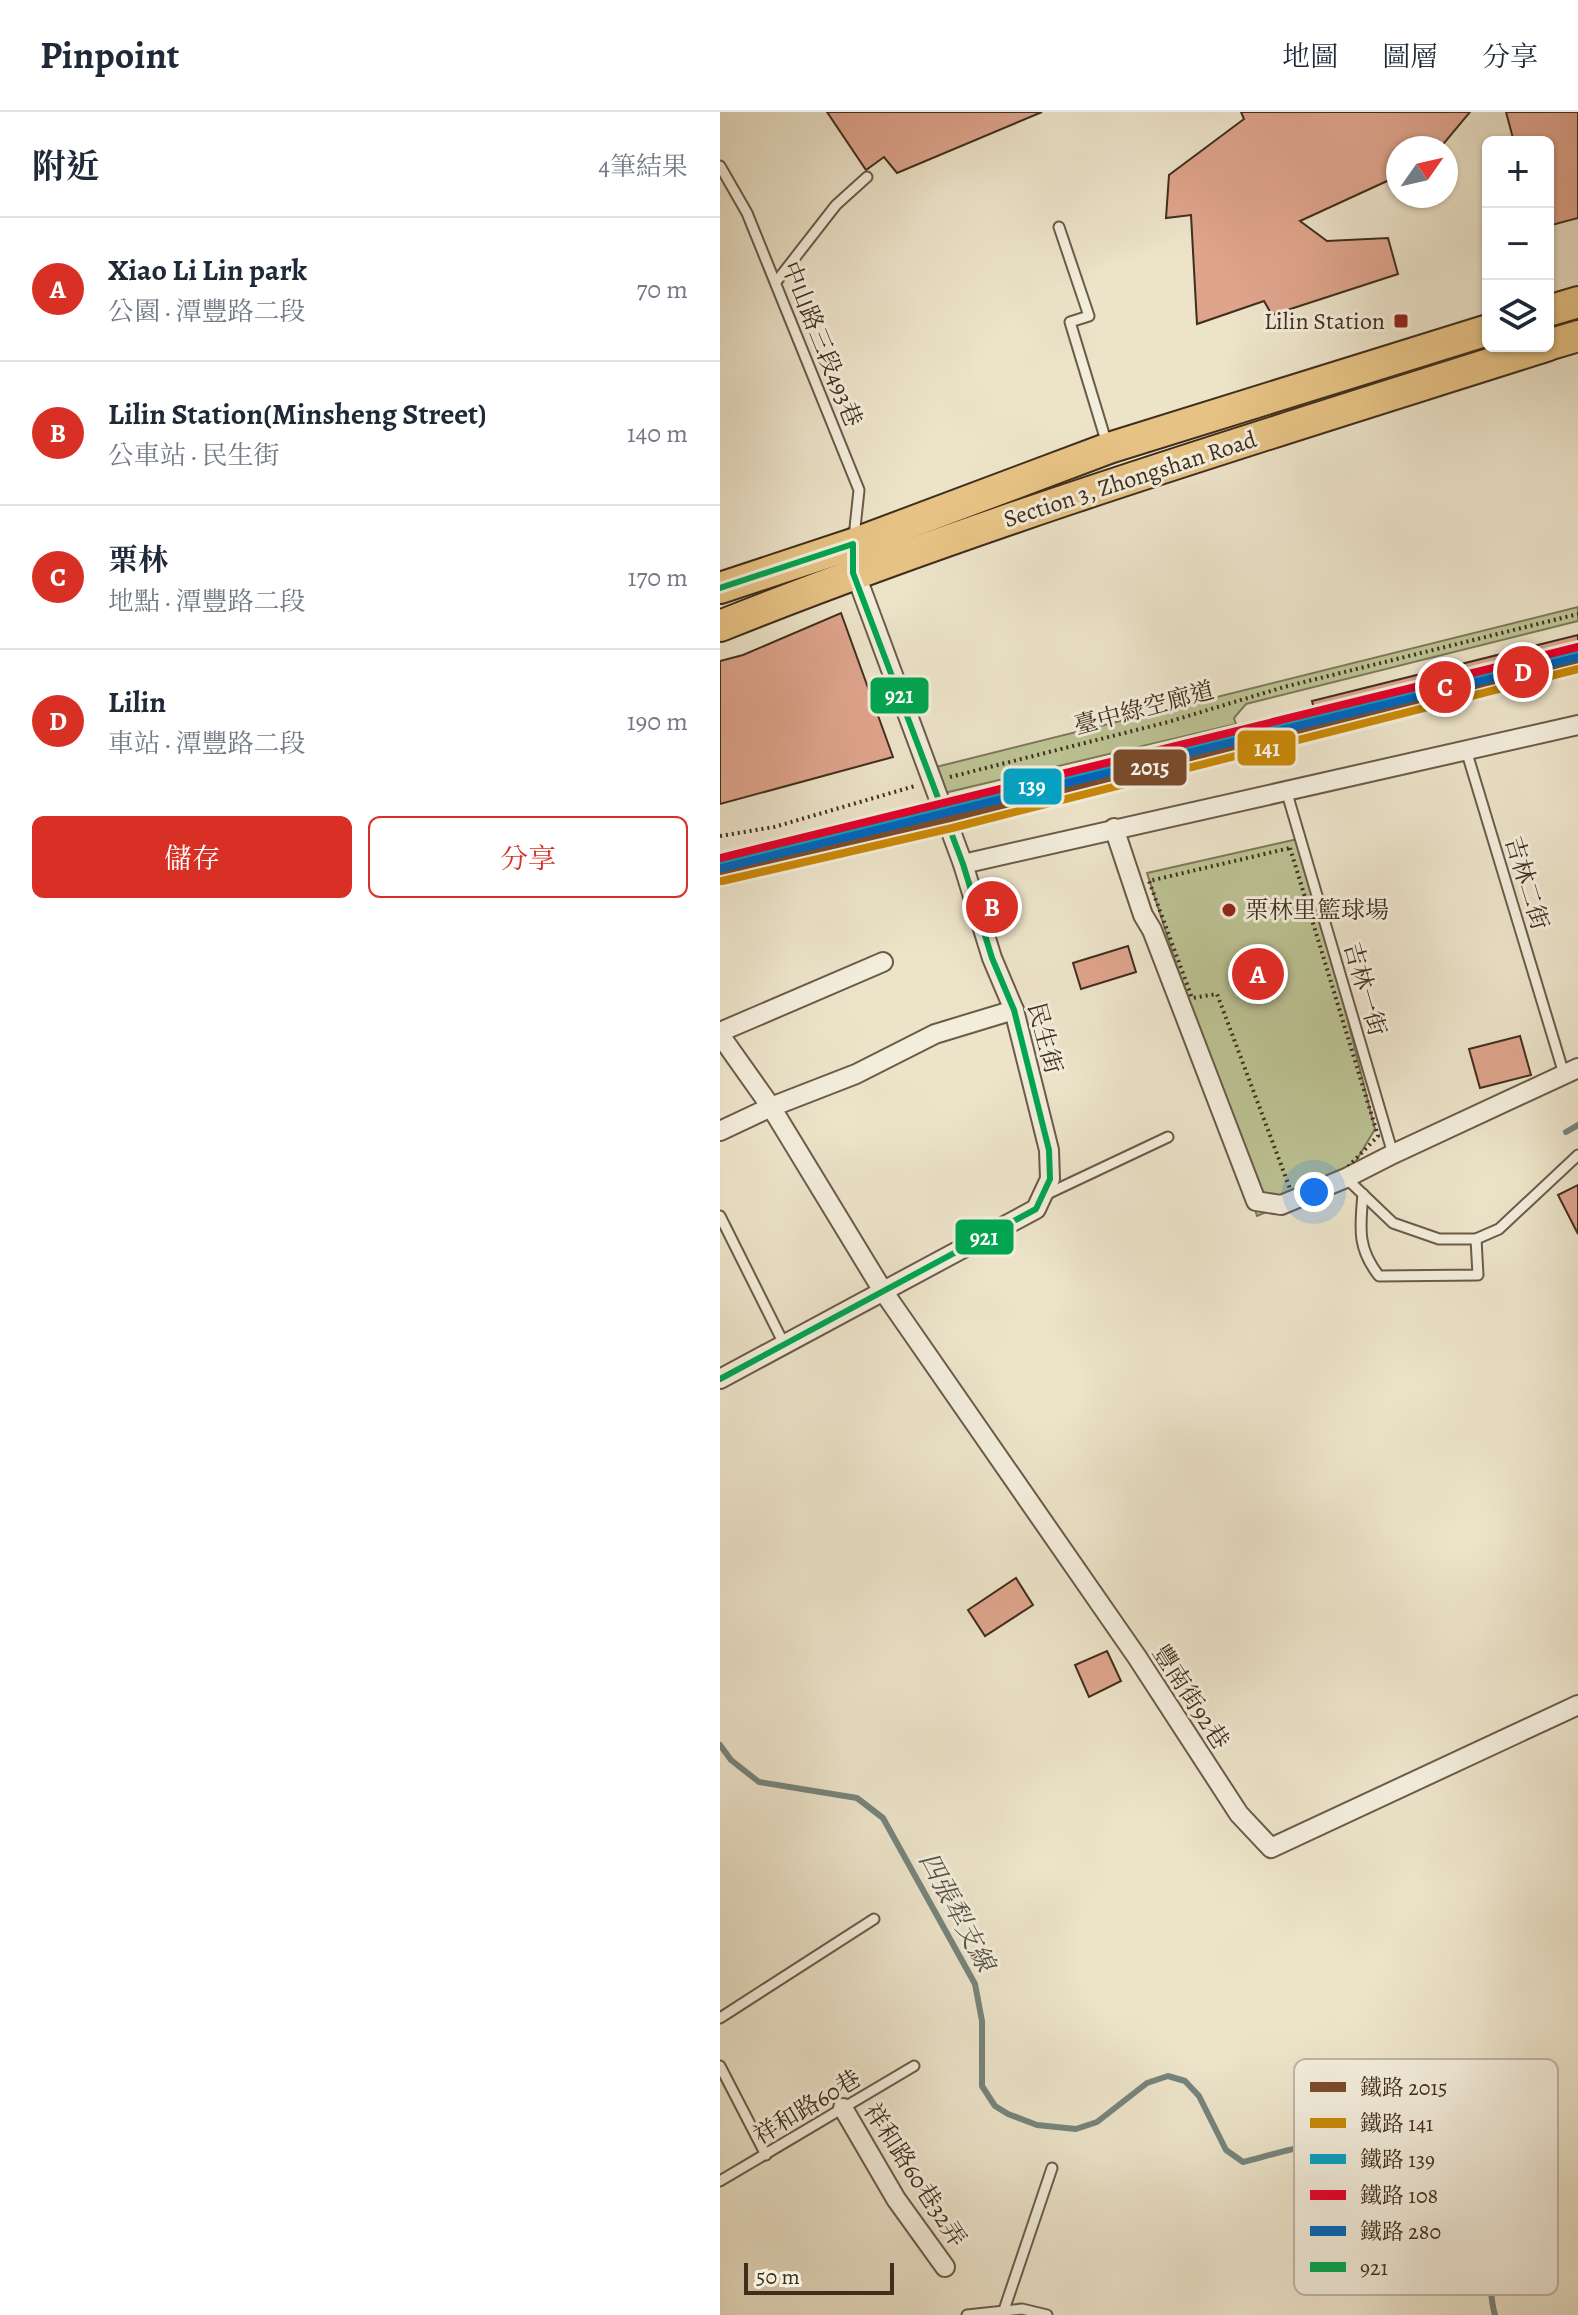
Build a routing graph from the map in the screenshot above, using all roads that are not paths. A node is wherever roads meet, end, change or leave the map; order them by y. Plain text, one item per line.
1 (720, 166) edge
2 (867, 177) dead end
3 (1059, 227) dead end
4 (776, 282) junction
5 (1578, 302) edge
6 (1554, 309) edge
7 (1482, 332) edge
8 (1578, 336) edge
9 (1554, 344) edge
10 (1528, 352) edge
11 (1109, 448) junction
12 (853, 559) junction
13 (720, 588) edge
14 (720, 626) edge
15 (1578, 725) edge
16 (1466, 750) junction
17 (1286, 790) junction
18 (1114, 828) junction
19 (963, 864) junction
20 (883, 962) dead end
21 (1014, 1010) junction
22 (720, 1033) edge
23 (1571, 1071) edge
24 (771, 1107) junction
25 (720, 1131) edge
26 (1168, 1137) dead end
27 (1393, 1154) junction
28 (1578, 1155) edge
29 (1346, 1178) junction
30 (1363, 1194) junction
31 (1042, 1197) junction
32 (720, 1216) edge
33 (1476, 1239) junction
34 (883, 1291) junction
35 (783, 1342) junction
36 (720, 1379) edge
37 (1578, 1705) edge
38 (874, 1919) dead end
39 (720, 2018) edge
40 (720, 2066) edge
41 (914, 2066) dead end
42 (843, 2108) junction
43 (766, 2155) junction
44 (1052, 2168) dead end
45 (720, 2181) edge
46 (945, 2267) dead end
47 (1004, 2310) junction
48 (967, 2315) edge
49 (1047, 2315) edge

1 - 4 lane, 中山路三段493巷
2 - 4 lane
3 - 11 lane
4 - 12 lane, 中山路三段493巷
5 - 6 main road
7 - 11 main road, Section 3, Zhongshan Road
8 - 9 main road, Section 3, Zhongshan Road
10 - 12 main road, Section 3, Zhongshan Road
11 - 12 main road, Section 3, Zhongshan Road
12 - 13 main road, Section 3, Zhongshan Road
12 - 14 main road, Section 3, Zhongshan Road
12 - 19 street, 民生街
15 - 16 street
16 - 17 street
16 - 23 lane, 吉林二街
17 - 18 street
17 - 27 lane, 吉林一街
18 - 19 street
18 - 29 street
19 - 21 street, 民生街
20 - 22 street
21 - 24 street
21 - 31 street, 民生街
22 - 24 street
23 - 27 street
24 - 25 street
24 - 34 street
26 - 31 lane
27 - 29 street
28 - 33 lane
29 - 30 lane
30 - 33 lane
30 - 33 lane
31 - 34 street
32 - 35 lane
34 - 35 street
34 - 37 street, 豐南街92巷
35 - 36 street
38 - 39 lane
40 - 43 lane
41 - 42 lane, 祥和路60巷
42 - 43 lane, 祥和路60巷
42 - 46 street, 祥和路60巷32弄
43 - 45 lane, 祥和路60巷
44 - 47 lane
47 - 48 lane
47 - 49 lane

